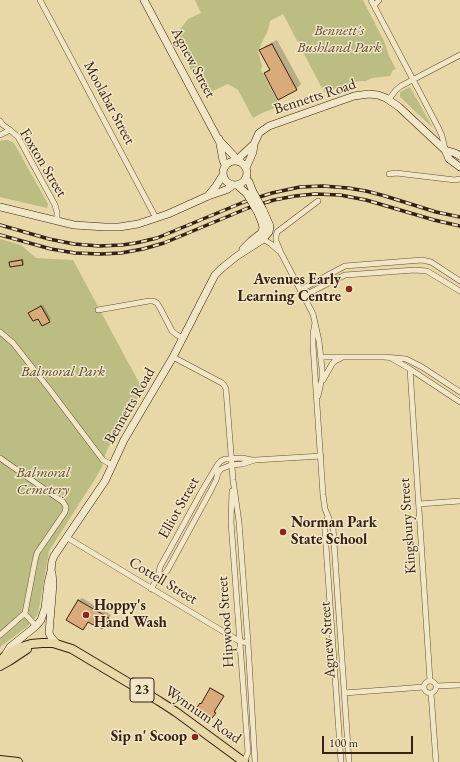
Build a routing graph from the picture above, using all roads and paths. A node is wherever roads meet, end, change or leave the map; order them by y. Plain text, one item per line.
1 (40, 0) edge
2 (144, 0) edge
3 (371, 0) edge
4 (379, 0) edge
5 (374, 6) junction
6 (460, 55) edge
7 (413, 80) junction
8 (389, 99) junction
9 (0, 121) edge
10 (10, 130) junction
11 (0, 134) edge
12 (218, 139) junction
13 (254, 144) junction
14 (445, 150) junction
15 (460, 156) edge
16 (237, 161) junction
17 (225, 165) junction
18 (460, 167) edge
19 (246, 168) junction
20 (389, 174) dead end
21 (223, 175) junction
22 (246, 178) junction
23 (460, 179) edge
24 (235, 185) junction
25 (250, 193) junction
26 (208, 196) junction
27 (318, 201) dead end
28 (0, 207) edge
29 (260, 212) junction
30 (156, 218) junction
31 (57, 221) junction
32 (263, 239) junction
33 (281, 253) junction
34 (236, 256) junction
35 (317, 281) junction
36 (460, 281) edge
37 (320, 287) junction
38 (300, 290) junction
39 (460, 291) edge
40 (303, 296) junction
41 (98, 310) dead end
42 (315, 323) junction
43 (0, 332) edge
44 (183, 338) junction
45 (173, 357) junction
46 (321, 357) junction
47 (389, 357) junction
48 (342, 358) junction
49 (410, 369) junction
50 (320, 386) junction
51 (460, 392) edge
52 (460, 402) edge
53 (317, 403) junction
54 (321, 456) junction
55 (0, 458) edge
56 (231, 458) junction
57 (255, 460) junction
58 (112, 465) junction
59 (231, 465) junction
60 (232, 480) junction
61 (460, 501) edge
62 (419, 504) junction
63 (328, 517) junction
64 (66, 537) junction
65 (51, 571) junction
66 (158, 578) junction
67 (152, 589) junction
68 (25, 614) junction
69 (36, 626) junction
70 (49, 632) junction
71 (0, 635) edge
72 (240, 641) junction
73 (38, 643) junction
74 (248, 643) junction
75 (57, 644) junction
76 (1, 662) edge
77 (430, 681) junction
78 (460, 685) edge
79 (436, 686) junction
80 (424, 687) junction
81 (344, 693) junction
82 (431, 693) junction
83 (0, 760) edge
84 (18, 762) edge
85 (244, 762) edge
86 (255, 762) edge
87 (341, 762) edge
88 (349, 762) edge
89 (436, 762) edge

1 - 30 street, Moolabar Street
2 - 12 main road, Agnew Street
3 - 5 street, Bennetts Road
4 - 5 street
5 - 7 street, Bennetts Road
6 - 7 street
7 - 8 street
7 - 14 street, Bennetts Road
8 - 13 main road, Bennetts Road
8 - 14 main road, Bennetts Road
9 - 10 street, Foxton Street
10 - 11 street
10 - 31 street, Foxton Street
12 - 16 main road, Agnew Street
12 - 17 main road, Agnew Street
13 - 16 main road, Bennetts Road
13 - 19 main road, Bennetts Road
14 - 15 main road, Bennetts Road
14 - 18 main road, Bennetts Road
16 - 17 main road
16 - 19 main road
17 - 21 main road
19 - 22 main road
20 - 23 street
21 - 24 main road
21 - 26 main road
22 - 24 main road
22 - 25 main road, Bennetts Road
24 - 25 main road, Bennetts Road
24 - 26 main road
25 - 29 main road, Bennetts Road, bridge
26 - 30 main road
27 - 33 street, Agnew Street
28 - 31 main road
29 - 32 main road, Bennetts Road
29 - 34 main road, Bennetts Road
30 - 31 main road
32 - 33 street, Agnew Street
32 - 34 main road, Bennetts Road
33 - 38 street, Agnew Street
34 - 44 main road, Bennetts Road
35 - 36 street
35 - 37 street
35 - 38 street
37 - 39 street
37 - 40 street
38 - 40 street, Agnew Street
40 - 42 street, Agnew Street
41 - 44 street
42 - 46 street, Agnew Street
42 - 53 street, Agnew Street
43 - 58 street
44 - 45 main road, Bennetts Road
45 - 56 street, Hipwood Street
45 - 58 main road, Bennetts Road
46 - 48 street
46 - 50 street, Agnew Street
47 - 48 street
47 - 49 street
47 - 51 street
48 - 50 street
49 - 52 street
49 - 62 street, Kingsbury Street
50 - 53 street, Agnew Street
53 - 54 street, Agnew Street
54 - 57 street
54 - 63 street, Agnew Street
55 - 68 street
56 - 57 street
56 - 59 street, Hipwood Street
56 - 66 street, Elliot Street
57 - 59 street
58 - 64 main road, Bennetts Road
59 - 60 street, Hipwood Street
59 - 66 street, Elliot Street
60 - 72 street, Hipwood Street
60 - 74 street, Hipwood Street
61 - 62 street
62 - 77 street, Kingsbury Street
63 - 81 street, Agnew Street
63 - 87 street, Agnew Street
64 - 65 main road, Bennetts Road
64 - 67 street, Cottell Street
65 - 69 main road, Bennetts Road
65 - 70 main road, Bennetts Road
66 - 67 street, Elliot Street
67 - 72 street, Cottell Street
68 - 69 street
68 - 71 street
69 - 76 main road, Bennetts Road
70 - 73 main road
70 - 75 main road
72 - 74 street, Cottell Street
72 - 85 street, Hipwood Street
73 - 75 main road, Wynnum Road / 23
73 - 76 main road, Wynnum Road / 23
74 - 86 street, Hipwood Street
75 - 85 main road, Wynnum Road / 23
77 - 79 street
77 - 80 street
78 - 79 street
79 - 82 street
80 - 81 street
80 - 82 street
81 - 88 street, Agnew Street
82 - 89 street
83 - 84 main road

